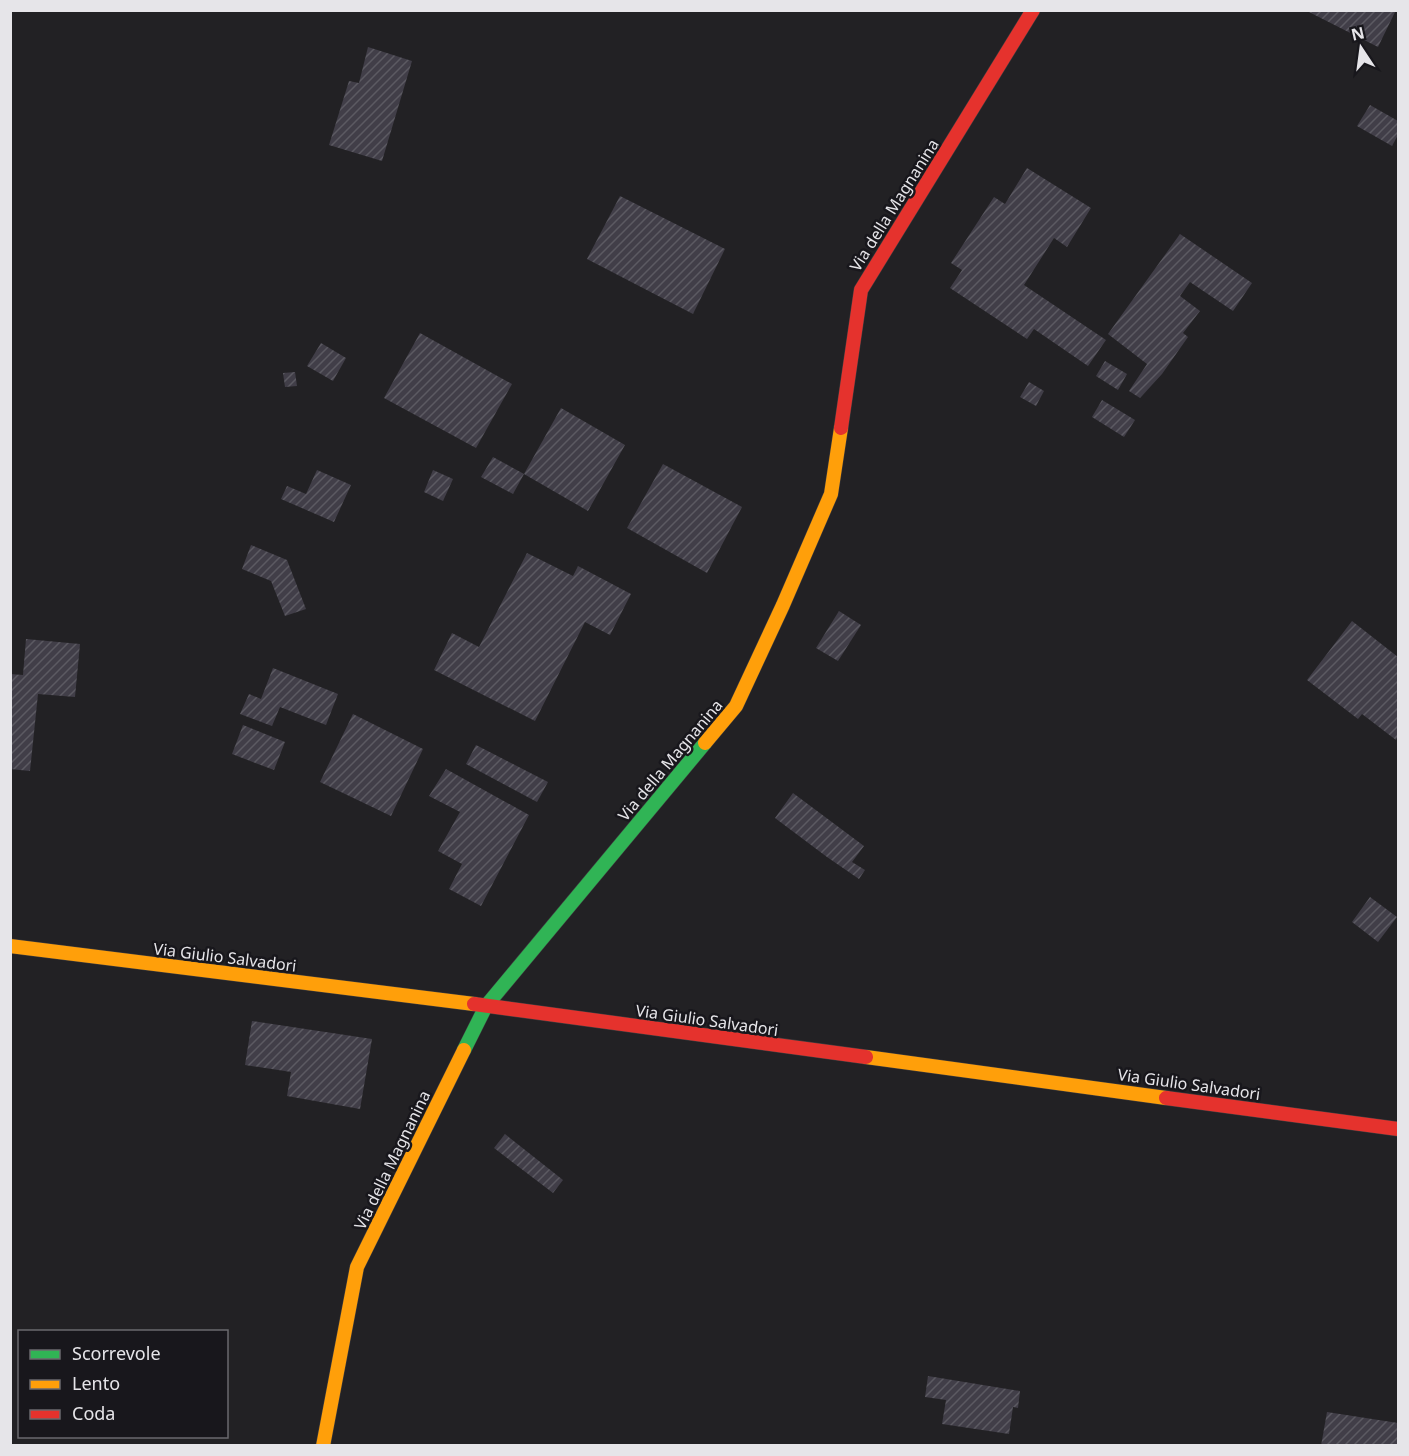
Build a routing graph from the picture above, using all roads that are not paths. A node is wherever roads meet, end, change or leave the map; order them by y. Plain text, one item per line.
1 (1033, 10) edge
2 (10, 946) edge
3 (486, 1006) junction
4 (1398, 1129) edge
5 (323, 1446) edge

1 - 3 street, Via della Magnanina
2 - 3 street, Via Giulio Salvadori
3 - 4 street, Via Giulio Salvadori
3 - 5 street, Via della Magnanina

